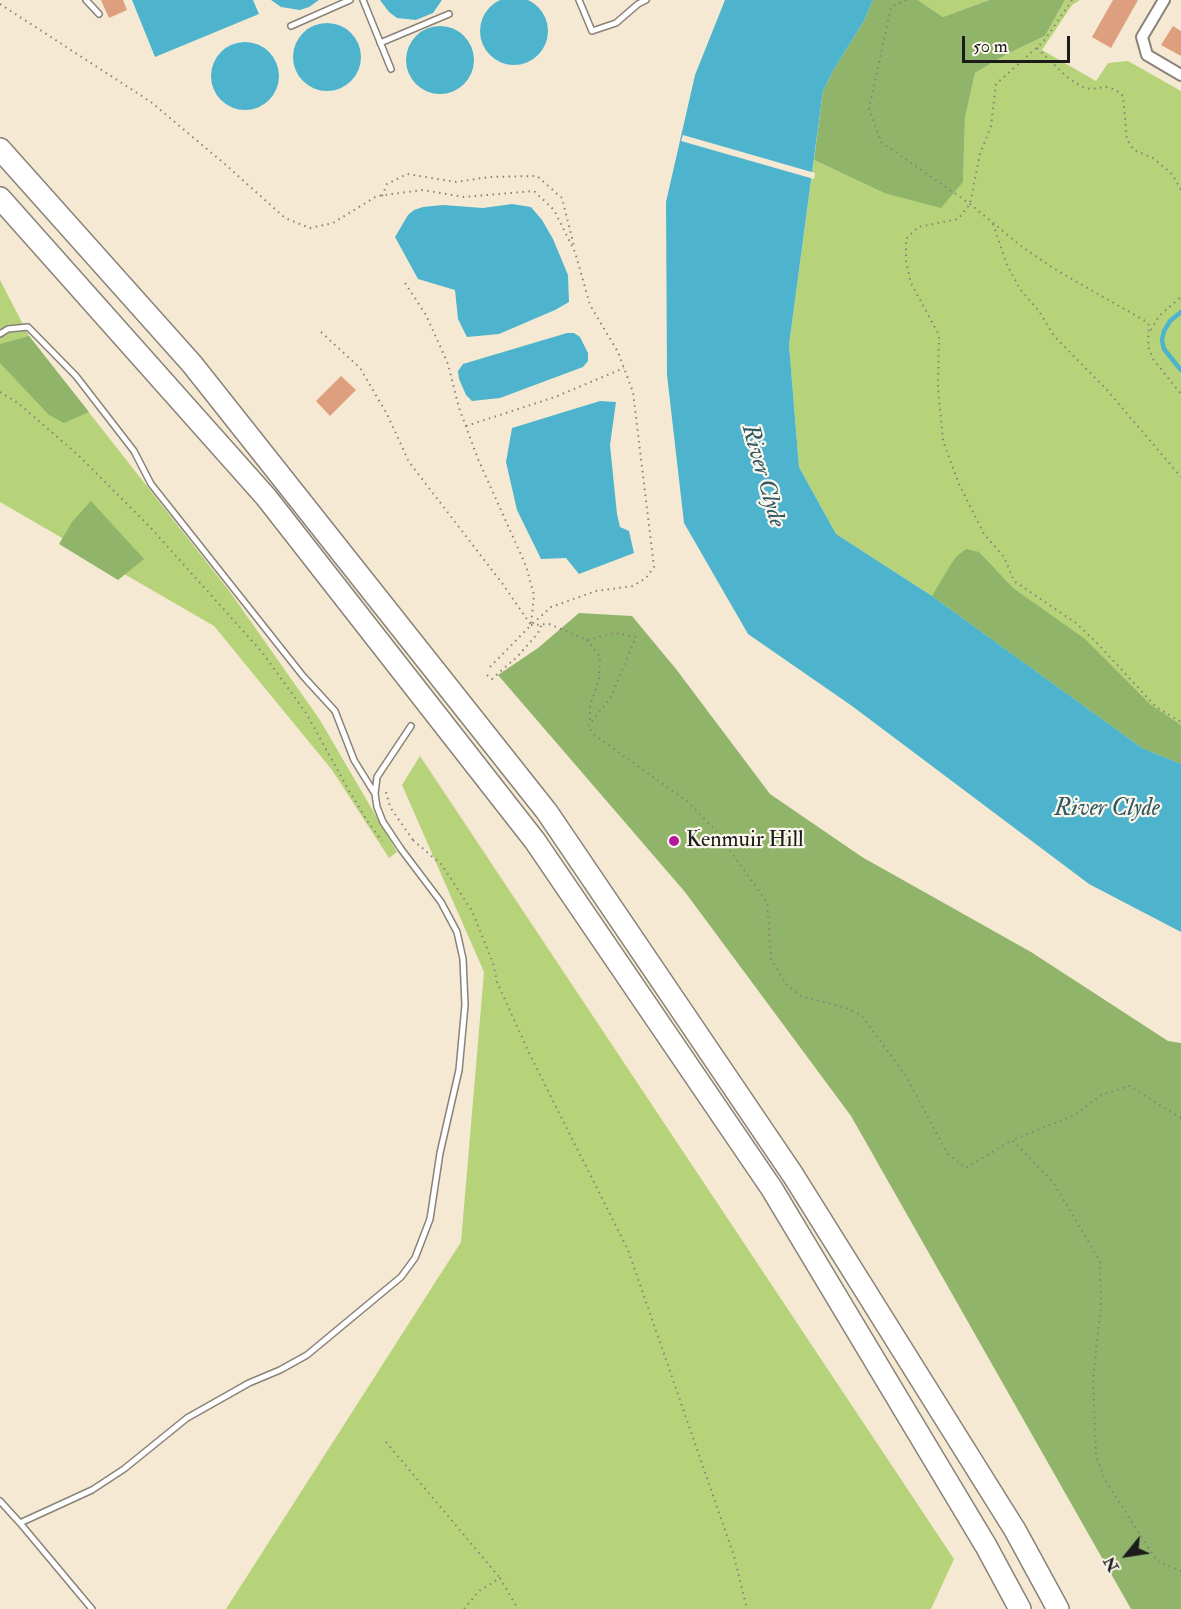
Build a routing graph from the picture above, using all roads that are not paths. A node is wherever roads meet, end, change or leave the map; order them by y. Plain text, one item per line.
1 (86, 0) edge
2 (351, 0) edge
3 (363, 0) edge
4 (579, 0) edge
5 (646, 0) edge
6 (1164, 0) edge
7 (99, 14) dead end
8 (449, 14) dead end
9 (291, 26) dead end
10 (380, 43) junction
11 (391, 69) dead end
12 (1181, 75) edge
13 (0, 135) edge
14 (0, 149) edge
15 (0, 198) edge
16 (105, 266) junction
17 (0, 334) edge
18 (411, 726) dead end
19 (375, 794) junction
20 (0, 1501) edge
21 (20, 1523) junction
22 (93, 1609) edge
23 (1020, 1609) edge
24 (1058, 1609) edge

1 - 7 lane
2 - 9 lane
3 - 10 lane
4 - 5 lane
6 - 12 street
8 - 10 lane
10 - 11 lane
13 - 16 highway
14 - 16 highway
15 - 23 highway
16 - 24 highway
17 - 19 lane
18 - 19 lane
19 - 21 lane
20 - 21 lane
21 - 22 lane

